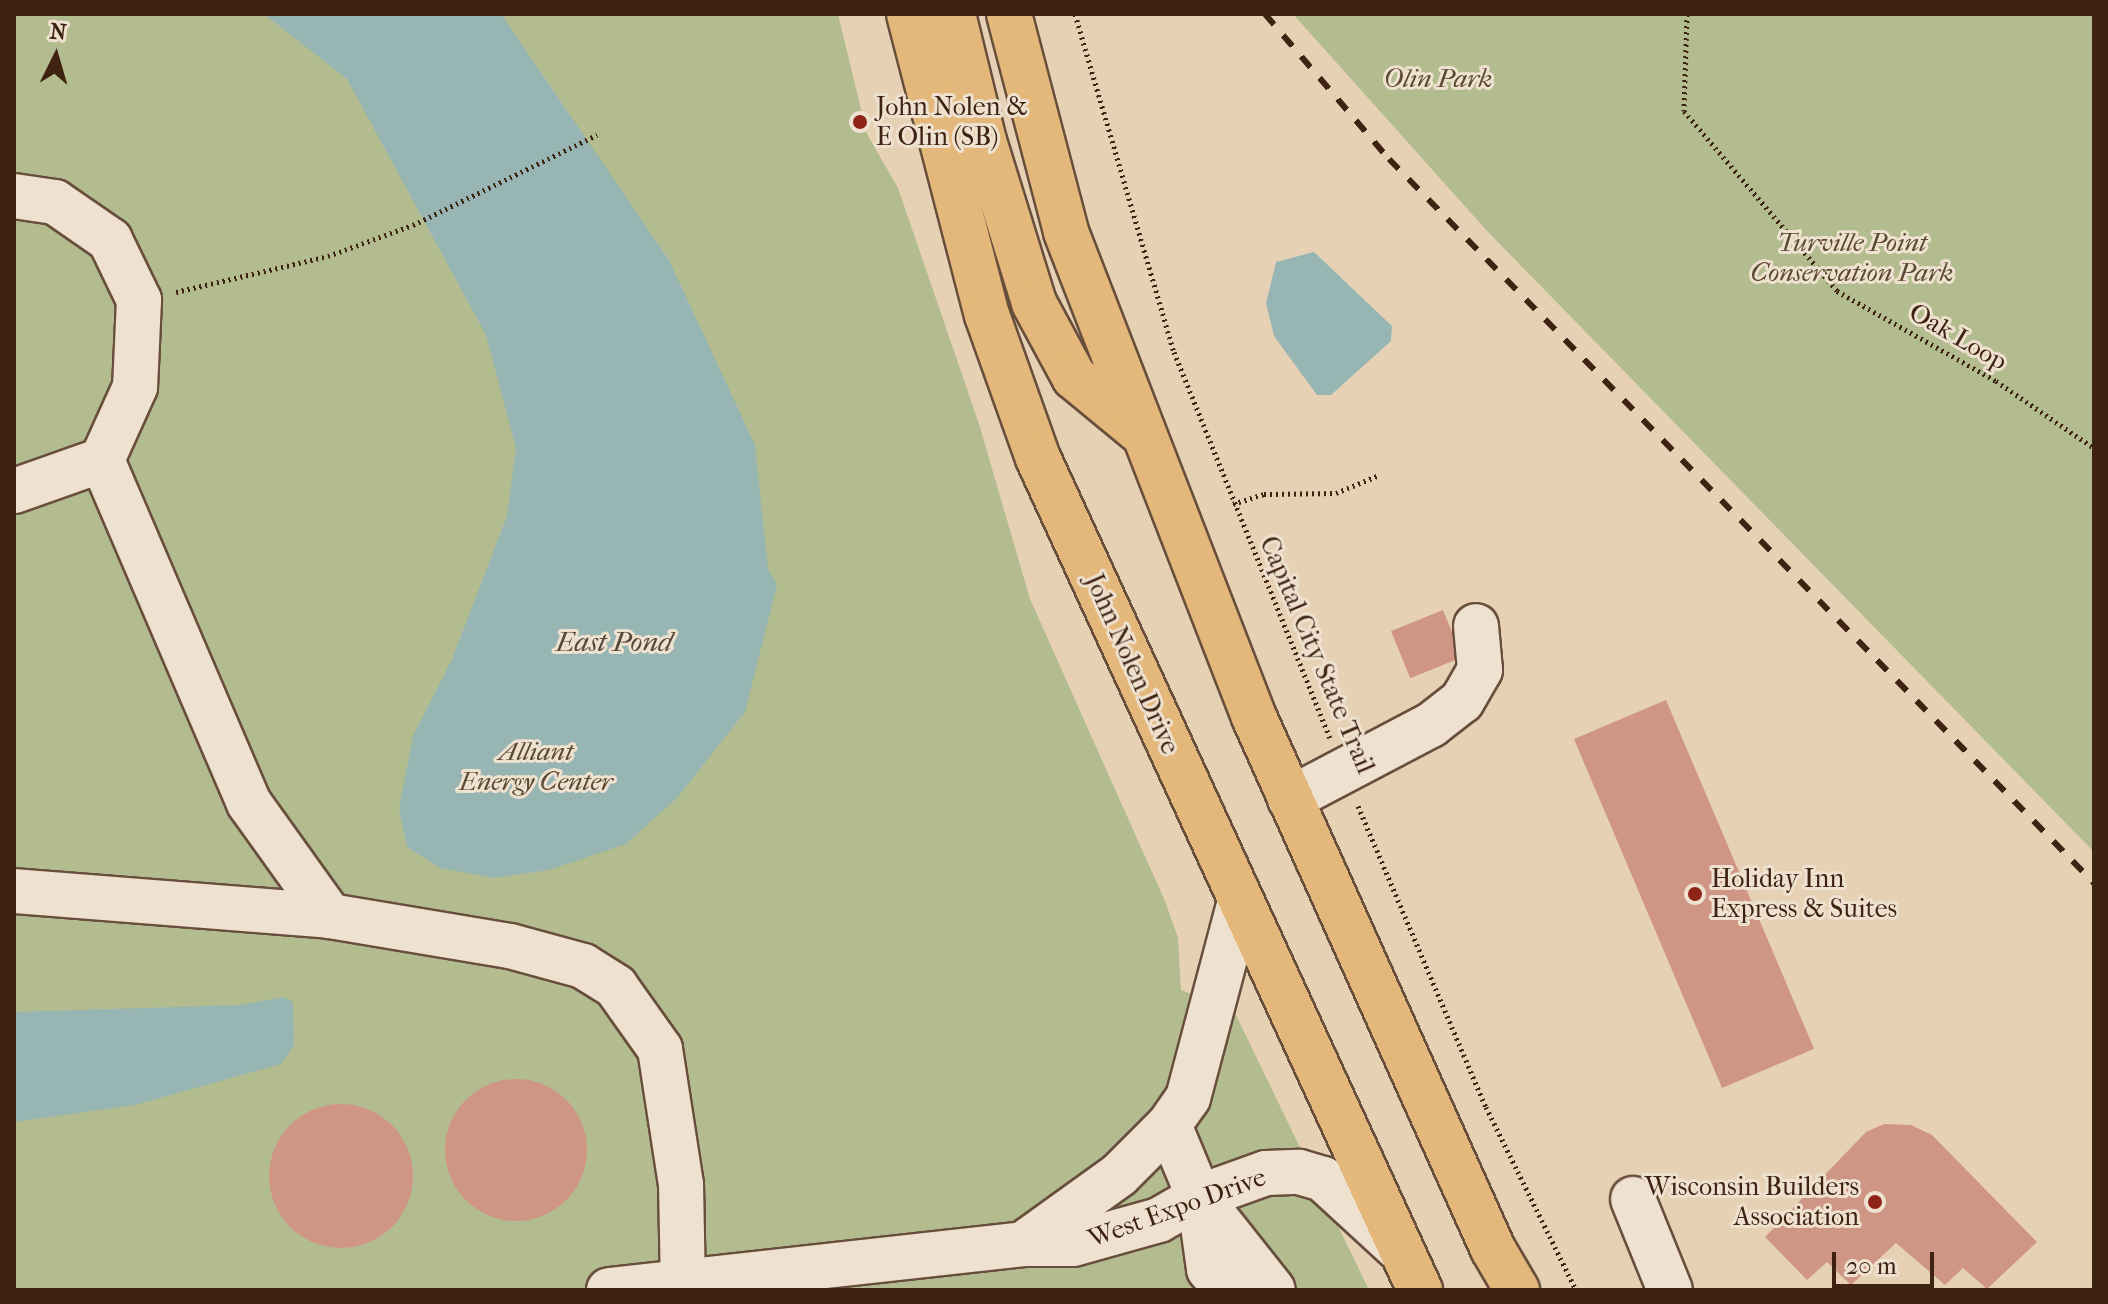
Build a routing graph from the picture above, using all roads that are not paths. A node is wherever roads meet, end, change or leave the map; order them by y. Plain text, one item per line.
1 (909, 14) edge
2 (953, 14) edge
3 (1009, 14) edge
4 (14, 196) edge
5 (1144, 434) junction
6 (102, 460) junction
7 (14, 491) edge
8 (1476, 626) dead end
9 (1290, 799) junction
10 (14, 891) edge
11 (1240, 901) junction
12 (330, 916) junction
13 (1169, 1125) junction
14 (1199, 1197) junction
15 (1633, 1199) dead end
16 (1023, 1244) junction
17 (1398, 1248) junction
18 (683, 1287) edge
19 (609, 1290) edge
20 (1226, 1290) edge
21 (1273, 1290) edge
22 (1420, 1290) edge
23 (1517, 1290) edge
24 (1670, 1290) edge

1 - 11 main road, John Nolen Drive
2 - 5 main road
3 - 5 main road
4 - 6 street
5 - 9 main road
6 - 7 street
6 - 12 street
8 - 9 street
9 - 23 main road
10 - 12 street
11 - 13 street, West Expo Drive
11 - 17 main road, John Nolen Drive
12 - 18 street
13 - 14 street
13 - 16 street, West Expo Drive
14 - 16 street, West Expo Drive
14 - 17 street, West Expo Drive
14 - 20 street
14 - 21 street
15 - 24 street
16 - 18 street, West Expo Drive
17 - 22 main road, John Nolen Drive
18 - 19 street, West Expo Drive

